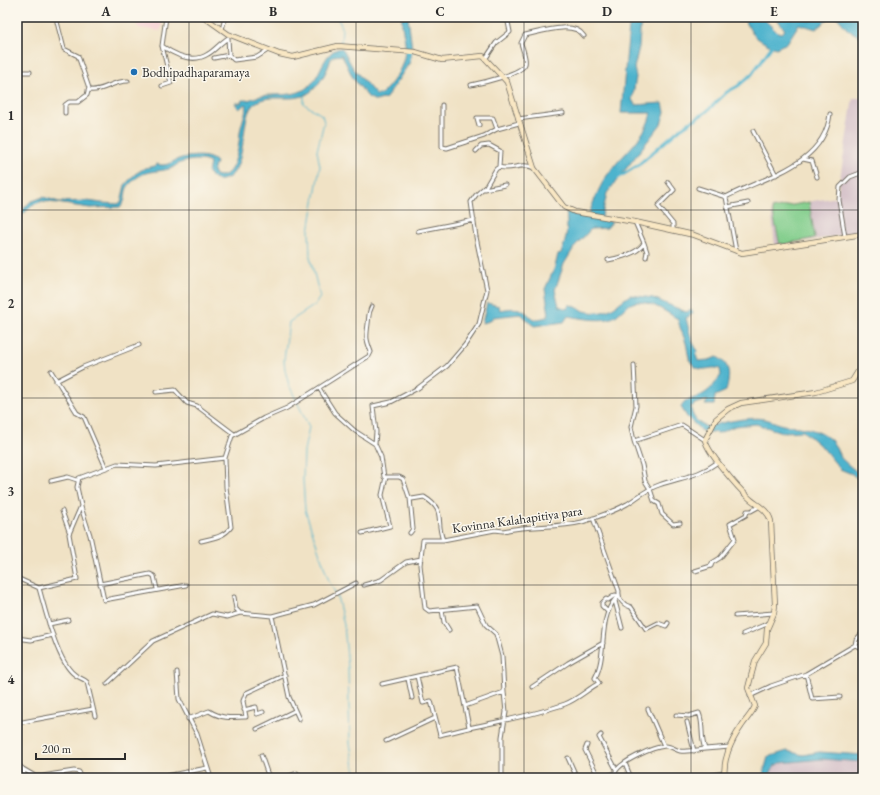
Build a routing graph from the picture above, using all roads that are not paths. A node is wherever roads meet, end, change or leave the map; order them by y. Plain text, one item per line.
1 (60, 17) edge
2 (166, 17) edge
3 (225, 17) edge
4 (507, 17) edge
5 (206, 18) edge
6 (222, 30) junction
7 (228, 36) junction
8 (584, 36) dead end
9 (162, 46) junction
10 (268, 50) junction
11 (229, 55) junction
12 (214, 58) dead end
13 (486, 58) junction
14 (17, 72) edge
15 (30, 72) dead end
16 (504, 78) junction
17 (128, 81) dead end
18 (471, 85) dead end
19 (162, 86) dead end
20 (88, 90) junction
21 (442, 105) dead end
22 (65, 113) dead end
23 (563, 113) dead end
24 (830, 114) dead end
25 (519, 121) junction
26 (479, 125) dead end
27 (497, 129) junction
28 (753, 131) dead end
29 (476, 151) dead end
30 (803, 158) junction
31 (500, 167) junction
32 (534, 168) junction
33 (863, 172) edge
34 (776, 175) junction
35 (817, 177) dead end
36 (668, 182) dead end
37 (505, 185) dead end
38 (698, 188) dead end
39 (482, 189) junction
40 (726, 197) junction
41 (748, 203) dead end
42 (727, 207) junction
43 (474, 220) junction
44 (635, 222) junction
45 (672, 230) junction
46 (418, 231) dead end
47 (863, 234) edge
48 (845, 237) junction
49 (644, 243) junction
50 (736, 251) junction
51 (646, 257) dead end
52 (608, 260) dead end
53 (372, 306) dead end
54 (863, 343) edge
55 (139, 345) dead end
56 (634, 365) dead end
57 (51, 371) dead end
58 (56, 381) junction
59 (319, 388) junction
60 (156, 392) dead end
61 (234, 434) junction
62 (705, 440) junction
63 (634, 441) junction
64 (374, 444) junction
65 (225, 458) junction
66 (718, 462) junction
67 (106, 468) junction
68 (386, 477) junction
69 (77, 480) junction
70 (51, 481) dead end
71 (650, 489) junction
72 (410, 498) junction
73 (81, 506) junction
74 (760, 506) junction
75 (62, 511) dead end
76 (593, 518) junction
77 (680, 523) dead end
78 (70, 531) junction
79 (362, 533) dead end
80 (410, 533) dead end
81 (443, 540) junction
82 (201, 541) dead end
83 (421, 559) junction
84 (695, 570) dead end
85 (17, 578) edge
86 (356, 583) dead end
87 (100, 584) junction
88 (186, 585) dead end
89 (364, 585) dead end
90 (39, 588) junction
91 (157, 589) dead end
92 (234, 597) dead end
93 (617, 597) junction
94 (442, 610) junction
95 (774, 612) junction
96 (240, 613) junction
97 (272, 616) junction
98 (735, 616) dead end
99 (607, 617) junction
100 (68, 620) dead end
101 (668, 623) dead end
102 (769, 623) junction
103 (49, 624) junction
104 (17, 626) edge
105 (622, 628) dead end
106 (449, 630) dead end
107 (863, 632) edge
108 (743, 634) dead end
109 (53, 635) junction
110 (18, 638) edge
111 (603, 643) junction
112 (855, 645) junction
113 (863, 649) edge
114 (177, 672) dead end
115 (806, 674) junction
116 (285, 675) junction
117 (417, 676) junction
118 (408, 679) junction
119 (107, 684) dead end
120 (382, 684) dead end
121 (532, 687) dead end
122 (504, 692) junction
123 (750, 696) junction
124 (840, 697) dead end
125 (412, 698) dead end
126 (465, 706) junction
127 (648, 708) dead end
128 (94, 709) junction
129 (244, 710) junction
130 (294, 711) junction
131 (263, 712) dead end
132 (676, 715) dead end
133 (96, 716) dead end
134 (435, 718) junction
135 (188, 719) junction
136 (299, 719) dead end
137 (505, 719) junction
138 (687, 722) dead end
139 (17, 723) edge
140 (469, 727) junction
141 (257, 729) dead end
142 (601, 735) dead end
143 (386, 741) dead end
144 (587, 745) dead end
145 (664, 746) junction
146 (730, 747) junction
147 (705, 749) junction
148 (694, 751) junction
149 (261, 755) dead end
150 (568, 758) dead end
151 (625, 763) junction
152 (17, 764) edge
153 (207, 768) junction
154 (616, 769) junction
155 (23, 770) junction
156 (724, 776) edge
157 (81, 777) edge
158 (166, 777) edge
159 (25, 778) edge
160 (115, 778) edge
161 (156, 778) edge
162 (211, 778) edge
163 (269, 778) edge
164 (284, 778) edge
165 (298, 778) edge
166 (502, 778) edge
167 (577, 778) edge
168 (599, 778) edge
169 (602, 778) edge
170 (631, 778) edge
171 (698, 778) edge

1 - 20 street
2 - 9 street
3 - 6 street
4 - 13 street
5 - 6 main road
6 - 7 main road
7 - 9 street
7 - 10 main road
7 - 11 street
8 - 16 street
9 - 19 street
10 - 11 street
10 - 13 main road
11 - 12 street
13 - 16 main road
14 - 15 street
16 - 18 street
16 - 25 main road
17 - 20 street
20 - 22 street
21 - 27 street
23 - 25 street
24 - 30 street
25 - 27 street
25 - 32 main road
26 - 27 street
28 - 34 street
29 - 31 street
30 - 34 street
30 - 35 street
31 - 32 street
31 - 39 street
32 - 44 main road
33 - 48 street
34 - 40 street
36 - 45 street
37 - 39 street
38 - 40 street
39 - 43 street
40 - 42 street
41 - 42 street
42 - 50 street
43 - 46 street
43 - 64 street
44 - 45 main road
44 - 49 street
45 - 50 main road
47 - 48 main road
48 - 50 main road
49 - 51 street
49 - 52 street
53 - 59 street
54 - 62 main road
55 - 58 street
56 - 63 street
57 - 58 street
58 - 67 street
59 - 61 street
59 - 64 street
60 - 61 street
61 - 65 street
62 - 63 street
62 - 66 main road
63 - 71 street
64 - 68 street
65 - 67 street
65 - 82 street
66 - 71 street, Kovinna Kalahapitiya para
66 - 74 main road
67 - 69 street
68 - 72 street
68 - 79 street
69 - 70 street
69 - 73 street
71 - 76 street, Kovinna Kalahapitiya para
71 - 77 street
72 - 80 street
72 - 81 street, Kovinna Kalahapitiya para
73 - 78 street
73 - 87 street
74 - 84 street
74 - 95 main road
75 - 78 street
76 - 81 street, Kovinna Kalahapitiya para
76 - 93 street
78 - 90 street
81 - 83 street
83 - 89 street
83 - 94 street
85 - 90 street
86 - 97 street
87 - 88 street
87 - 91 street
90 - 103 street
92 - 96 street
93 - 99 street
93 - 99 street
93 - 101 street
93 - 105 street
94 - 106 street
94 - 122 street
95 - 98 street
95 - 102 main road
96 - 97 street
96 - 119 street
97 - 116 street
99 - 111 street
100 - 103 street
102 - 108 street
102 - 123 main road
103 - 109 street
104 - 110 street
107 - 112 street
109 - 110 street
109 - 128 street
111 - 121 street
111 - 137 street
112 - 113 street
112 - 115 street
114 - 135 street
115 - 123 street
115 - 124 street
116 - 129 street
116 - 130 street
117 - 118 street
117 - 126 street
117 - 134 street
118 - 120 street
118 - 125 street
122 - 126 street
122 - 137 street
123 - 146 main road
126 - 140 street
127 - 145 street
128 - 133 street
128 - 139 street
129 - 131 street
129 - 135 street
130 - 136 street
130 - 141 street
132 - 147 street
134 - 140 street
134 - 143 street
135 - 153 street
137 - 140 street
137 - 166 street
138 - 148 street
142 - 154 street
144 - 168 street
145 - 148 street
145 - 151 street
146 - 147 street
146 - 156 main road
147 - 148 street
149 - 163 street
150 - 167 street
151 - 154 street
151 - 170 street
152 - 155 street
153 - 158 street
153 - 162 street
154 - 169 street
155 - 157 street
155 - 159 street
156 - 171 street
157 - 160 street
158 - 161 street
164 - 165 street

